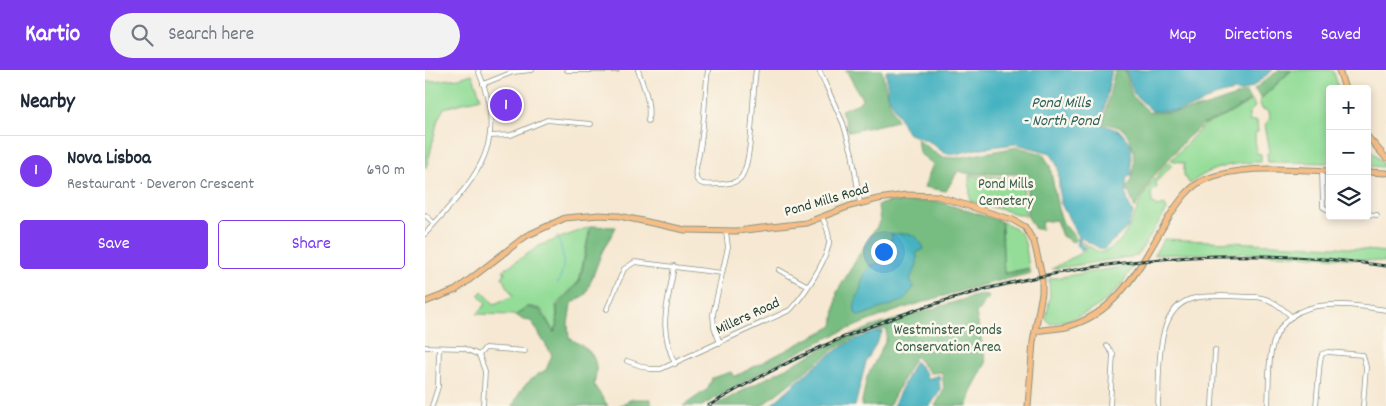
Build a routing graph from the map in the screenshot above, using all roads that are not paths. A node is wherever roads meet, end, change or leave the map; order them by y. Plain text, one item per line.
1 (478, 70) edge
2 (532, 70) edge
3 (567, 70) edge
4 (617, 70) edge
5 (638, 70) edge
6 (708, 70) edge
7 (756, 70) edge
8 (819, 70) edge
9 (1339, 70) edge
10 (483, 84) junction
11 (1344, 85) edge
12 (648, 121) dead end
13 (591, 124) dead end
14 (490, 136) junction
15 (1371, 141) edge
16 (1386, 158) edge
17 (1322, 171) junction
18 (1326, 171) edge
19 (1371, 172) edge
20 (1386, 173) edge
21 (860, 203) junction
22 (1326, 209) edge
23 (1371, 214) edge
24 (425, 215) edge
25 (1377, 215) dead end
26 (822, 217) junction
27 (434, 223) junction
28 (726, 232) junction
29 (425, 234) edge
30 (674, 266) junction
31 (779, 270) dead end
32 (722, 273) junction
33 (808, 286) junction
34 (425, 302) edge
35 (607, 308) dead end
36 (1386, 310) edge
37 (1292, 317) junction
38 (1036, 331) junction
39 (720, 343) junction
40 (1107, 346) dead end
41 (425, 347) edge
42 (439, 348) junction
43 (1215, 350) dead end
44 (525, 351) dead end
45 (479, 355) junction
46 (627, 361) dead end
47 (675, 364) junction
48 (432, 406) edge
49 (483, 406) edge
50 (1028, 406) edge
51 (1110, 406) edge
52 (1158, 406) edge
53 (1212, 406) edge
54 (1268, 406) edge
55 (1316, 406) edge
56 (1363, 406) edge

1 - 10 street
2 - 10 street
3 - 4 street
5 - 12 street
6 - 7 street
8 - 21 street
9 - 11 main road
10 - 14 street
13 - 14 street
14 - 27 street
15 - 16 main road
17 - 18 main road
17 - 22 street
17 - 38 main road
19 - 20 main road
21 - 26 main road, Pond Mills Road
21 - 38 main road, Pond Mills Road
23 - 25 street
24 - 27 street
26 - 28 main road, Pond Mills Road
26 - 33 street, Millers Road
27 - 29 street
28 - 32 street
28 - 34 main road, Pond Mills Road
30 - 32 street
30 - 35 street
30 - 47 street
31 - 33 street
32 - 39 street
33 - 39 street, Millers Road
36 - 37 street
37 - 52 street
37 - 54 street
38 - 50 main road
39 - 47 street, Millers Road
40 - 51 street
41 - 42 street
42 - 45 street
42 - 48 street
43 - 53 street
44 - 45 street
45 - 49 street
46 - 47 street, Millers Road
55 - 56 street

